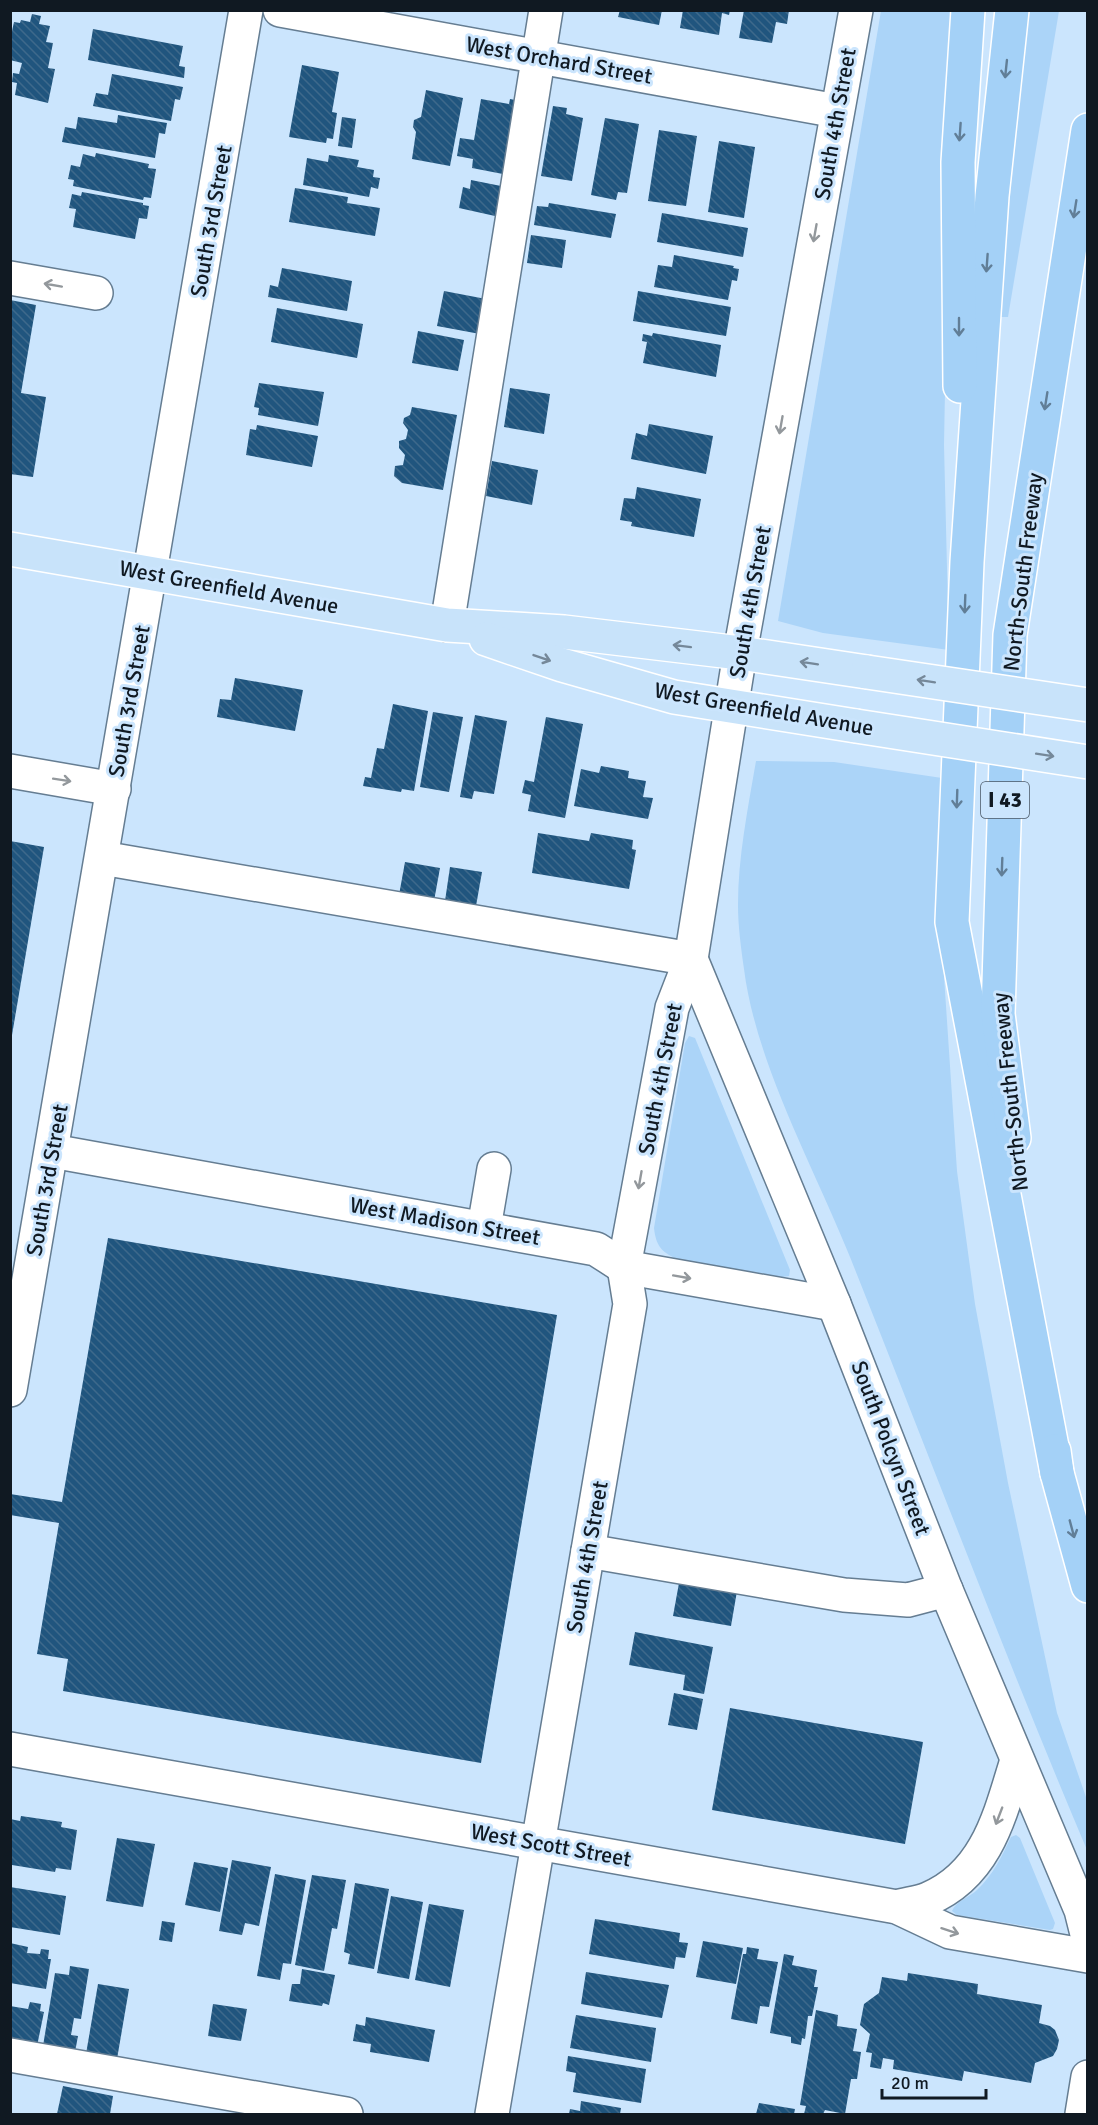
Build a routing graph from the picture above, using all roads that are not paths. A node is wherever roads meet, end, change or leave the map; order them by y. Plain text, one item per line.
1 (246, 10) edge
2 (280, 10) edge
3 (546, 10) edge
4 (856, 10) edge
5 (968, 10) edge
6 (1012, 10) edge
7 (537, 57) junction
8 (837, 111) junction
9 (1088, 130) edge
10 (10, 278) edge
11 (96, 293) dead end
12 (10, 549) edge
13 (967, 562) junction
14 (151, 574) junction
15 (447, 625) junction
16 (740, 653) junction
17 (1088, 705) edge
18 (732, 706) junction
19 (1088, 762) edge
20 (10, 771) edge
21 (114, 789) junction
22 (102, 858) junction
23 (691, 960) junction
24 (52, 1151) junction
25 (494, 1169) dead end
26 (484, 1228) junction
27 (624, 1267) junction
28 (834, 1304) junction
29 (10, 1390) edge
30 (1057, 1473) junction
31 (588, 1551) junction
32 (1088, 1586) edge
33 (946, 1590) junction
34 (10, 1749) edge
35 (1017, 1760) junction
36 (538, 1842) junction
37 (897, 1907) junction
38 (1088, 1938) edge
39 (1088, 1956) edge
40 (10, 2055) edge
41 (1088, 2078) edge
42 (346, 2115) edge
43 (492, 2115) edge
44 (1082, 2115) edge

1 - 14 street, South 3rd Street
2 - 7 street, West Orchard Street
3 - 7 street
4 - 8 street, South 4th Street
5 -> 13 highway
6 -> 13 highway
7 - 8 street, West Orchard Street
7 - 15 street
8 -> 16 street, South 4th Street
9 -> 30 highway, North-South Freeway / I 43
11 -> 10 street
12 - 14 main road, West Greenfield Avenue
13 -> 30 highway
14 - 15 main road, West Greenfield Avenue
14 - 21 street, South 3rd Street
16 -> 15 main road, West Greenfield Avenue
15 -> 18 main road, West Greenfield Avenue
17 -> 16 main road, West Greenfield Avenue, bridge
16 - 18 street, South 4th Street
18 -> 19 main road, West Greenfield Avenue, bridge
18 - 23 street, South 4th Street
20 -> 21 street
21 - 22 street, South 3rd Street
22 - 23 street
22 - 24 street, South 3rd Street
23 -> 27 street, South 4th Street
23 - 28 street, South Polcyn Street
24 - 26 street, West Madison Street
24 - 29 street, South 3rd Street
25 - 26 street
26 - 27 street, West Madison Street
27 -> 28 street, West Madison Street
27 - 31 street, South 4th Street
28 - 33 street, South Polcyn Street
30 -> 32 highway, North-South Freeway / I 43
31 - 33 street
31 - 36 street, South 4th Street
33 - 35 street, South Polcyn Street
34 - 36 street, West Scott Street
35 -> 37 street
35 - 38 street, South Polcyn Street
36 - 37 street, West Scott Street
36 - 43 street, South 4th Street
37 -> 39 street, West Scott Street
40 - 42 street
41 - 44 street

